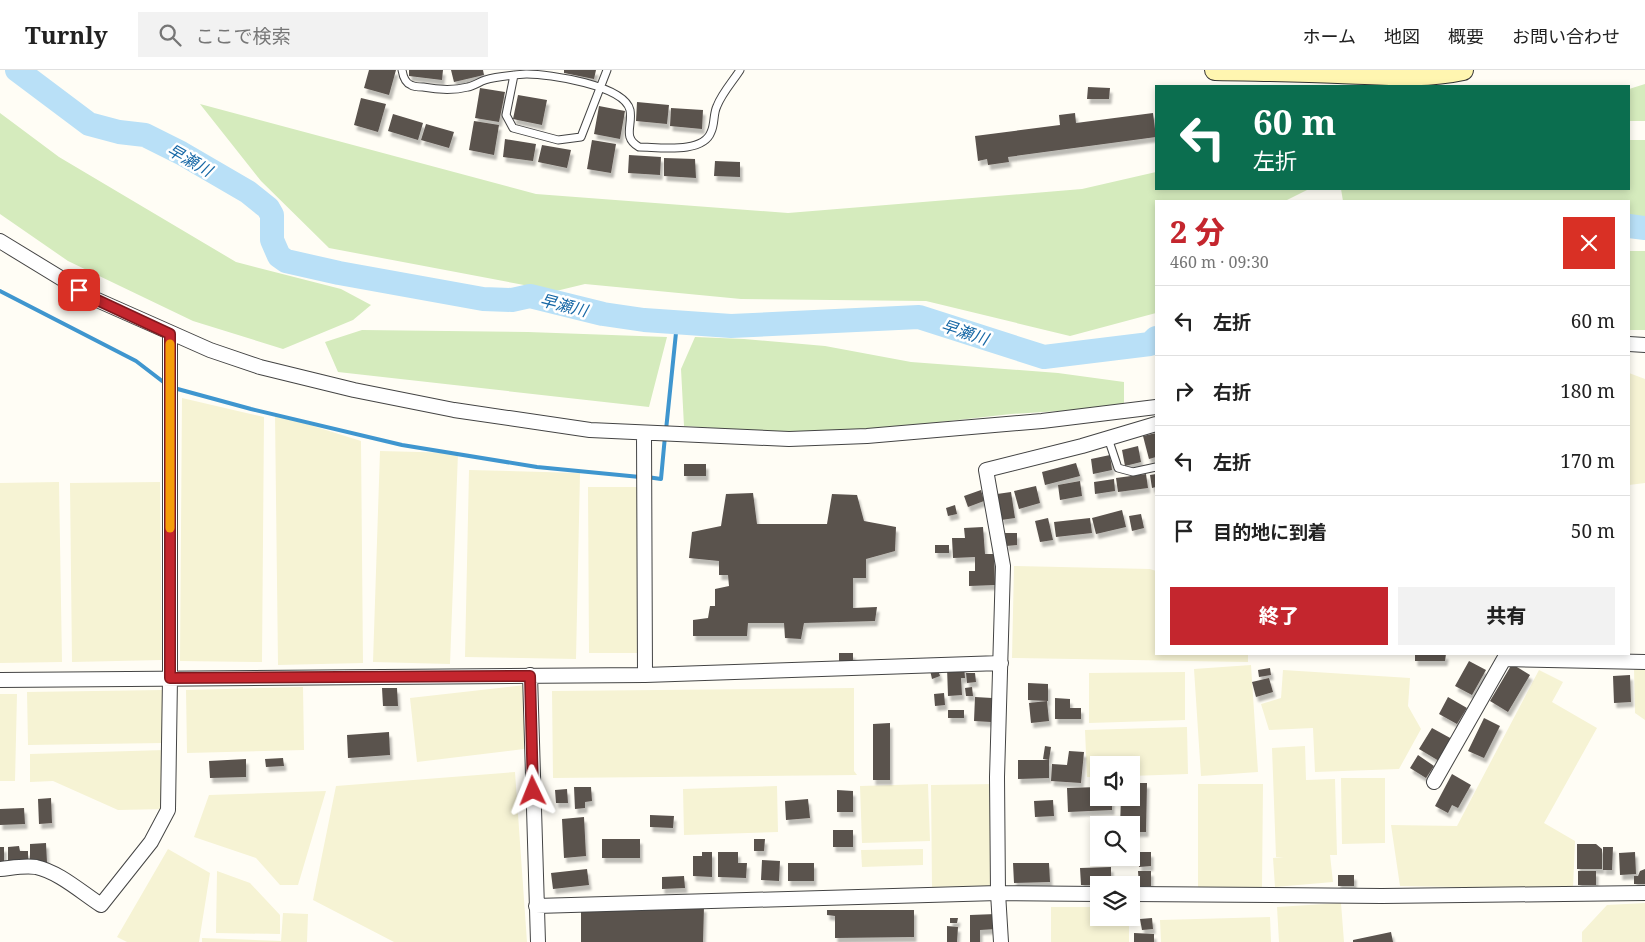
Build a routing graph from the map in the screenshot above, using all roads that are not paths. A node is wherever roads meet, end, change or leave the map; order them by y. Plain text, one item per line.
1 (402, 70) edge
2 (607, 70) edge
3 (740, 70) edge
4 (1215, 70) edge
5 (1463, 70) edge
6 (514, 75) junction
7 (601, 88) junction
8 (0, 241) edge
9 (170, 334) junction
10 (1630, 344) edge
11 (1645, 345) edge
12 (1155, 407) edge
13 (1155, 424) edge
14 (644, 433) junction
15 (1108, 438) junction
16 (1155, 466) edge
17 (1499, 656) edge
18 (1645, 662) edge
19 (1001, 663) junction
20 (645, 675) junction
21 (530, 676) junction
22 (170, 678) junction
23 (0, 680) edge
24 (1434, 782) dead end
25 (0, 869) edge
26 (1645, 892) edge
27 (998, 893) junction
28 (1090, 894) edge
29 (1140, 894) edge
30 (536, 906) junction
31 (538, 942) edge
32 (1001, 942) edge

1 - 6 lane
2 - 7 lane
3 - 7 lane
4 - 5 street
6 - 7 lane
6 - 7 lane
8 - 9 street
9 - 14 street
9 - 22 street
10 - 11 street
12 - 14 street
13 - 15 street
14 - 20 street
15 - 16 lane
15 - 19 street
17 - 18 street
17 - 24 street
19 - 20 street
19 - 27 street
20 - 21 street
21 - 22 street
21 - 30 street
22 - 23 street
22 - 25 street
26 - 29 street
27 - 28 street
27 - 30 street
27 - 32 street
30 - 31 street

